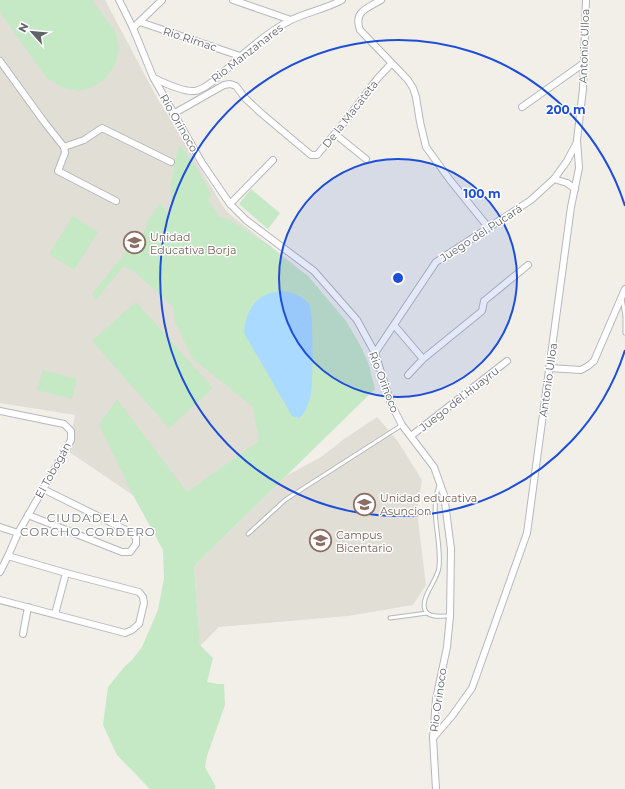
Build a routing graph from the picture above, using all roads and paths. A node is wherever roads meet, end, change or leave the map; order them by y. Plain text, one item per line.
1 (119, 0) edge
2 (233, 0) edge
3 (342, 0) edge
4 (381, 0) edge
5 (586, 0) edge
6 (160, 1) edge
7 (291, 20) junction
8 (140, 22) junction
9 (133, 28) junction
10 (240, 56) junction
11 (0, 60) edge
12 (584, 63) junction
13 (391, 64) junction
14 (153, 77) junction
15 (236, 86) joint
16 (522, 107) dead end
17 (173, 114) junction
18 (335, 134) junction
19 (577, 140) junction
20 (64, 147) junction
21 (366, 158) dead end
22 (273, 160) dead end
23 (171, 162) dead end
24 (554, 179) junction
25 (575, 189) junction
26 (116, 201) dead end
27 (230, 204) junction
28 (488, 228) junction
29 (528, 265) dead end
30 (625, 289) edge
31 (622, 296) junction
32 (625, 317) edge
33 (394, 325) junction
34 (625, 333) edge
35 (375, 353) junction
36 (423, 359) junction
37 (507, 361) dead end
38 (549, 368) junction
39 (408, 375) dead end
40 (0, 411) edge
41 (402, 425) junction
42 (411, 436) junction
43 (440, 484) junction
44 (43, 489) junction
45 (28, 515) junction
46 (0, 527) edge
47 (18, 533) junction
48 (248, 534) dead end
49 (8, 556) junction
50 (1, 570) edge
51 (66, 573) junction
52 (0, 600) edge
53 (28, 607) junction
54 (427, 613) junction
55 (55, 614) junction
56 (450, 616) junction
57 (390, 618) dead end
58 (23, 634) dead end
59 (433, 738) junction
60 (436, 789) edge

1 - 9 street, Rio Orinoco
2 - 7 street
3 - 7 street, Rio Manzanares
4 - 13 street
5 - 12 street, Antonio Ulloa
6 - 8 street
7 - 10 street, Rio Manzanares
8 - 9 street
8 - 10 street, Rio Rimac
9 - 14 street, Rio Orinoco
10 - 14 street, Rio Manzanares
11 - 20 street
12 - 16 street
12 - 19 street, Antonio Ulloa
13 - 18 street, De la Macateta
13 - 28 street
14 - 17 street, Rio Orinoco
15 - 17 street, Rio Manzanares
15 - 18 street, De la Macateta
17 - 27 street, Rio Orinoco
18 - 21 street
19 - 24 street, Juego del Pucará
19 - 25 street, Antonio Ulloa
20 - 23 street
20 - 26 street
22 - 27 street
24 - 25 street
24 - 28 street, Juego del Pucará
25 - 38 street, Antonio Ulloa
27 - 35 street, Rio Orinoco
28 - 33 street, Juego del Pucará
29 - 36 street
30 - 31 street
31 - 32 lane
31 - 38 street
32 - 34 lane
33 - 35 street, Juego del Pucará
33 - 36 street
35 - 41 street, Rio Orinoco
36 - 39 street
37 - 42 street, Juego del Huayru
38 - 59 street, Antonio Ulloa
40 - 44 street, El Tobogán
41 - 42 street, Rio Orinoco
41 - 48 lane
42 - 43 street, Rio Orinoco
43 - 54 lane
43 - 56 street, Rio Orinoco
44 - 45 street, El Tobogán
44 - 45 street
45 - 47 street, El Tobogán
46 - 47 street
47 - 49 street, El Tobogán
49 - 50 street, El Tobogán
49 - 51 street
51 - 55 street
51 - 55 street
52 - 53 street
53 - 55 street
53 - 58 street
54 - 56 lane
54 - 57 lane
56 - 59 street, Rio Orinoco
59 - 60 street, Rio Orinoco

